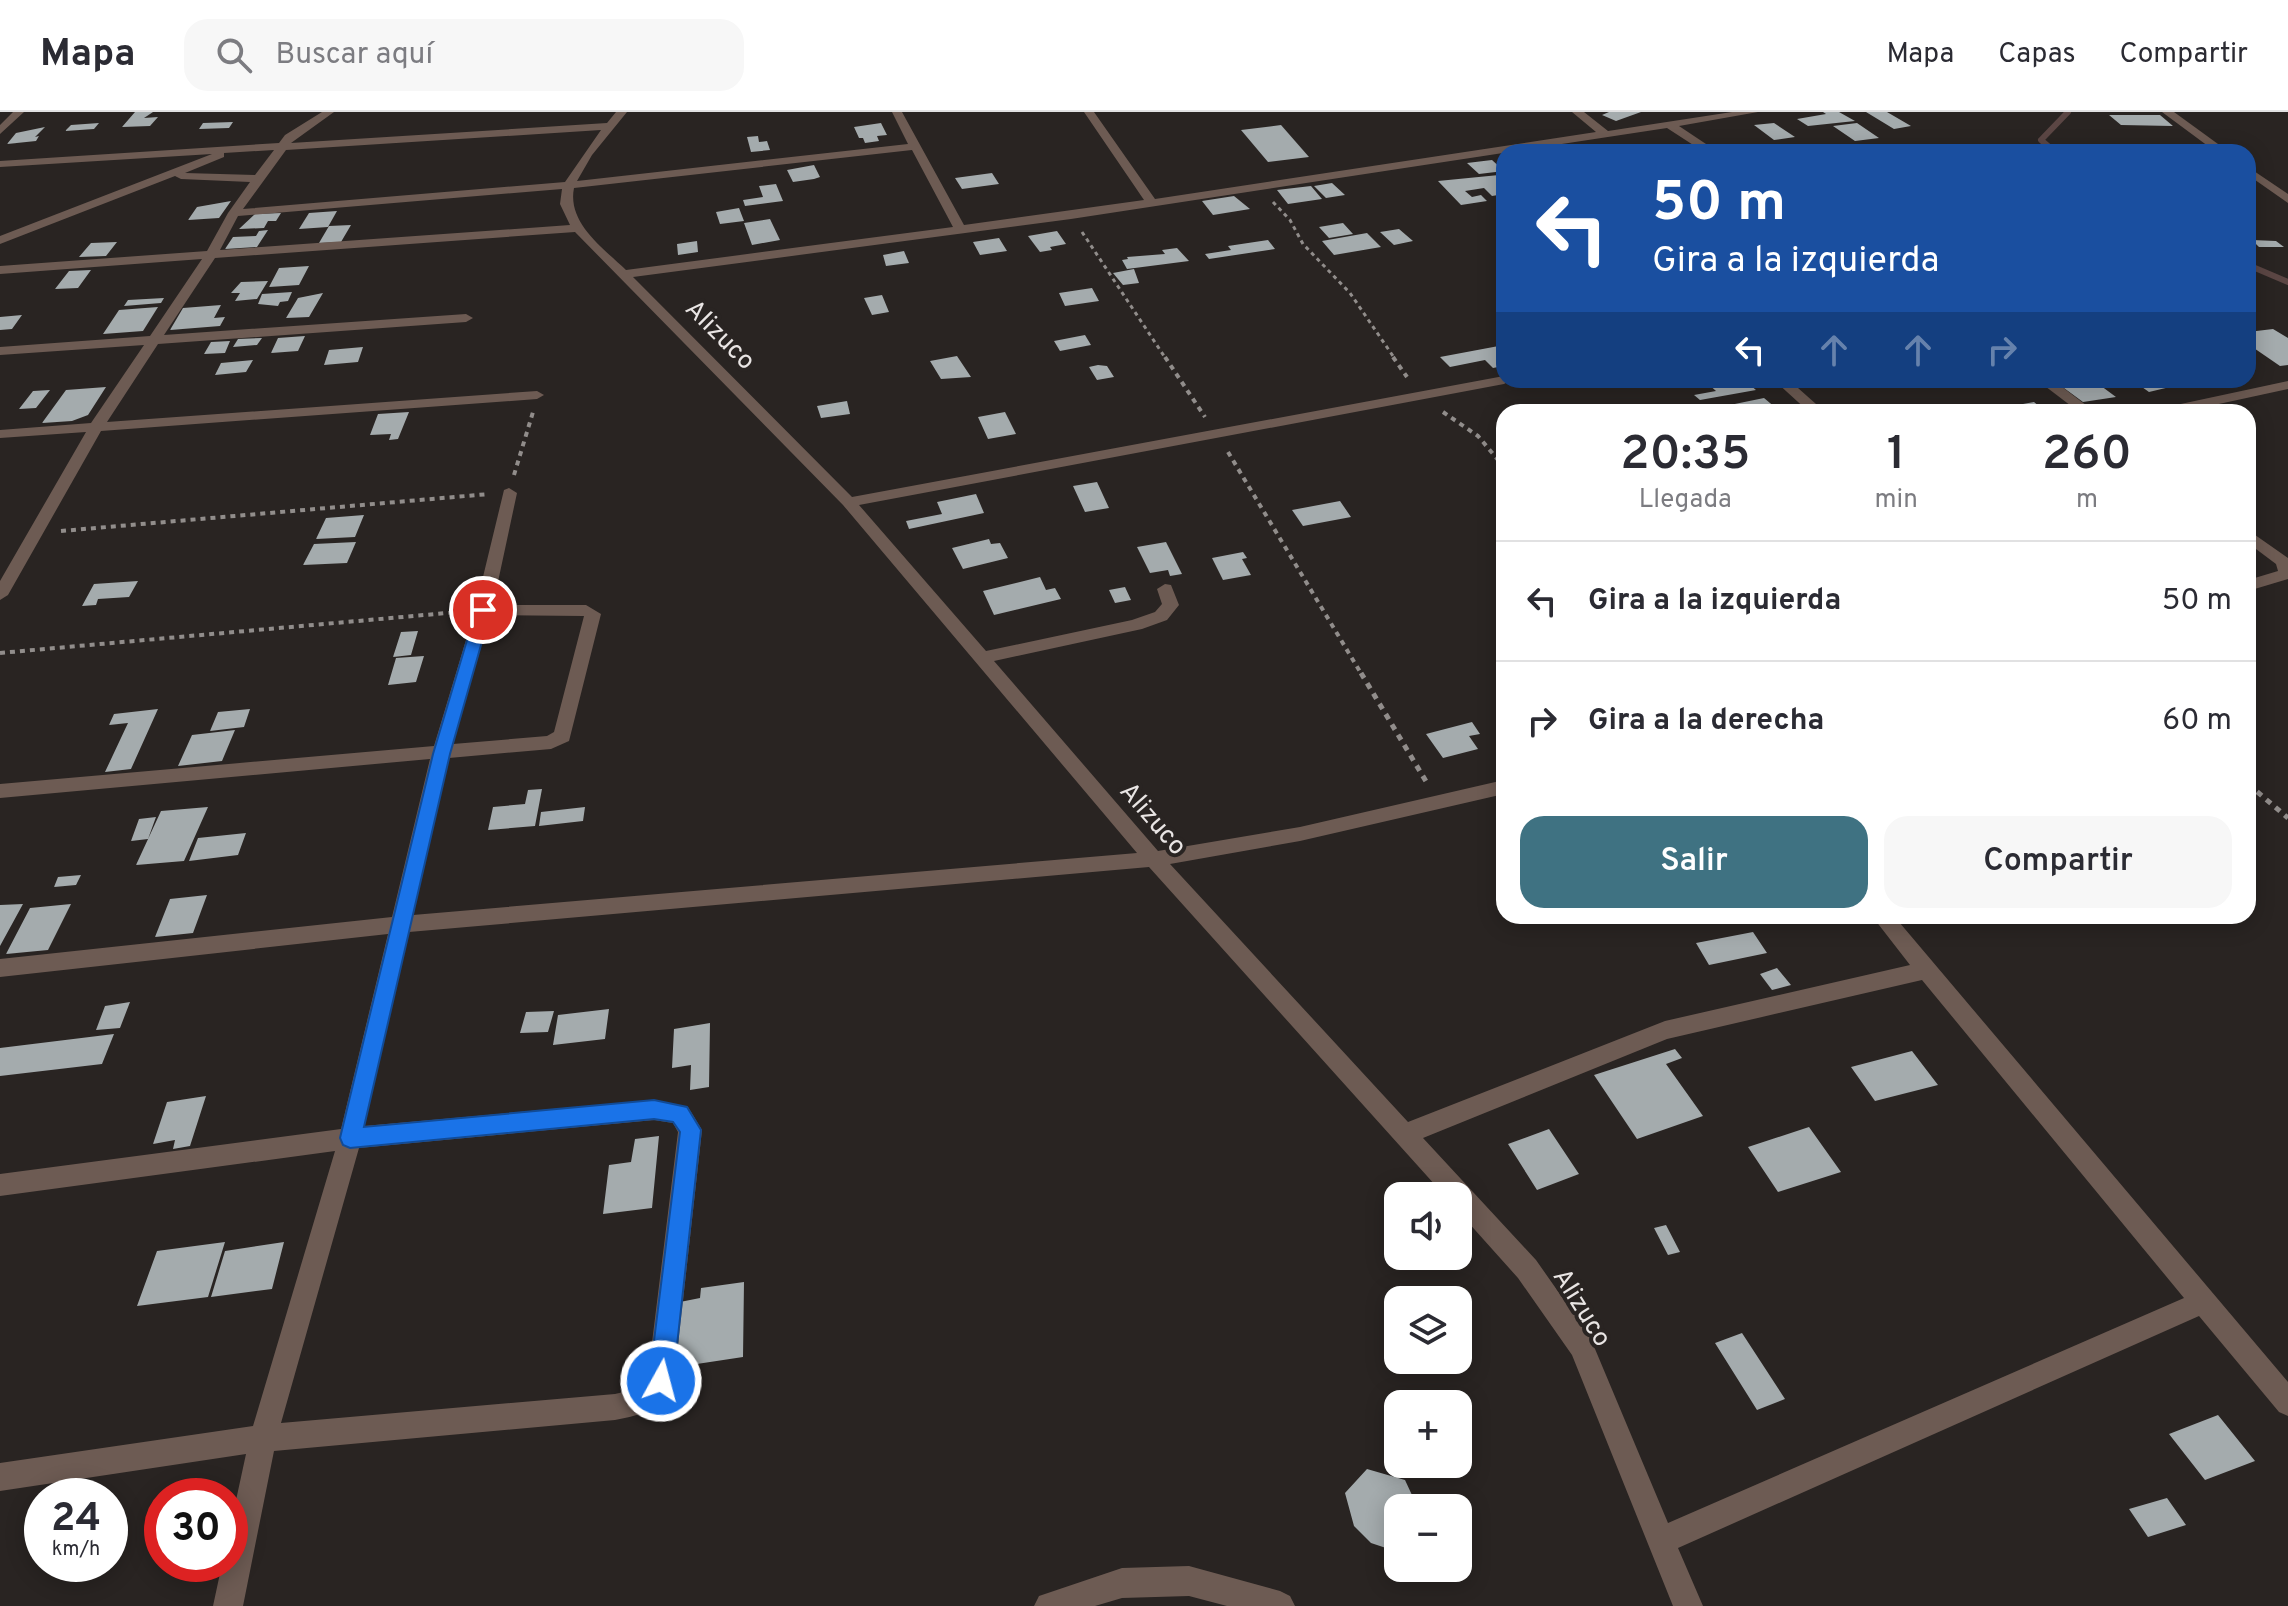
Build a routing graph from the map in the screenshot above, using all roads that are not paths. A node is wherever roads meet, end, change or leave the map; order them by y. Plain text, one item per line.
1 (19, 112) edge
2 (329, 112) edge
3 (897, 112) edge
4 (1089, 112) edge
5 (1577, 112) edge
6 (1753, 112) edge
7 (2167, 112) edge
8 (617, 119) edge
9 (1671, 126) junction
10 (0, 131) edge
11 (1605, 134) junction
12 (1550, 144) edge
13 (1699, 144) edge
14 (2212, 144) edge
15 (280, 146) junction
16 (916, 146) junction
17 (233, 149) junction
18 (1496, 153) edge
19 (0, 164) edge
20 (173, 175) junction
21 (2256, 176) edge
22 (257, 179) junction
23 (569, 185) junction
24 (2288, 199) edge
25 (1151, 202) junction
26 (234, 213) junction
27 (43, 224) junction
28 (0, 226) edge
29 (579, 228) junction
30 (960, 229) junction
31 (0, 240) edge
32 (211, 255) junction
33 (0, 270) edge
34 (624, 274) junction
35 (466, 318) dead end
36 (154, 341) junction
37 (0, 351) edge
38 (1496, 382) edge
39 (2288, 385) edge
40 (1790, 388) edge
41 (2055, 388) edge
42 (537, 395) road end
43 (1809, 404) edge
44 (2077, 404) edge
45 (2199, 404) edge
46 (96, 427) junction
47 (0, 434) edge
48 (509, 493) road end
49 (848, 502) junction
50 (2256, 541) edge
51 (2288, 573) edge
52 (2256, 583) edge
53 (1165, 589) dead end
54 (0, 595) edge
55 (483, 610) junction
56 (982, 658) junction
57 (441, 754) junction
58 (1496, 789) edge
59 (0, 791) edge
60 (1154, 859) junction
61 (401, 924) junction
62 (1889, 924) edge
63 (0, 968) edge
64 (1926, 970) junction
65 (1405, 1134) junction
66 (350, 1138) junction
67 (0, 1185) edge
68 (2203, 1302) junction
69 (2288, 1403) edge
70 (263, 1438) junction
71 (0, 1477) edge
72 (1661, 1541) junction
73 (228, 1606) edge
74 (1049, 1606) edge
75 (1280, 1606) edge
76 (1688, 1606) edge

1 - 10 street
2 - 15 street
3 - 16 street
4 - 25 street
5 - 11 street
6 - 9 street
7 - 14 street
8 - 15 street
8 - 23 street
9 - 11 street
9 - 13 street
11 - 12 street
15 - 17 street
15 - 22 street
16 - 23 street
16 - 30 street
17 - 19 street
17 - 20 street
18 - 25 street
20 - 22 street
20 - 27 street
21 - 24 street
22 - 26 street
23 - 26 street
23 - 29 street, Alizuco
25 - 30 street
26 - 32 street
27 - 28 street
27 - 31 street
29 - 32 street
29 - 34 street, Alizuco
30 - 34 street
32 - 33 street
32 - 36 street
34 - 49 street, Alizuco
35 - 36 street
36 - 37 street
36 - 46 street
38 - 49 street
39 - 45 street
40 - 43 street
41 - 44 street
42 - 46 street
46 - 47 street
46 - 54 street
48 - 55 street
49 - 56 street, Alizuco
50 - 51 street
51 - 52 street
53 - 56 street
55 - 57 street
55 - 57 street
56 - 60 street, Alizuco
57 - 59 street
57 - 61 street
58 - 60 street
60 - 61 street
60 - 65 street, Alizuco
61 - 63 street
61 - 66 street
62 - 64 street
64 - 65 street
64 - 68 street
65 - 72 street, Alizuco
66 - 67 street
66 - 70 street
66 - 70 street
68 - 69 street
68 - 72 street
70 - 71 street
70 - 73 street
72 - 76 street, Alizuco
74 - 75 street

